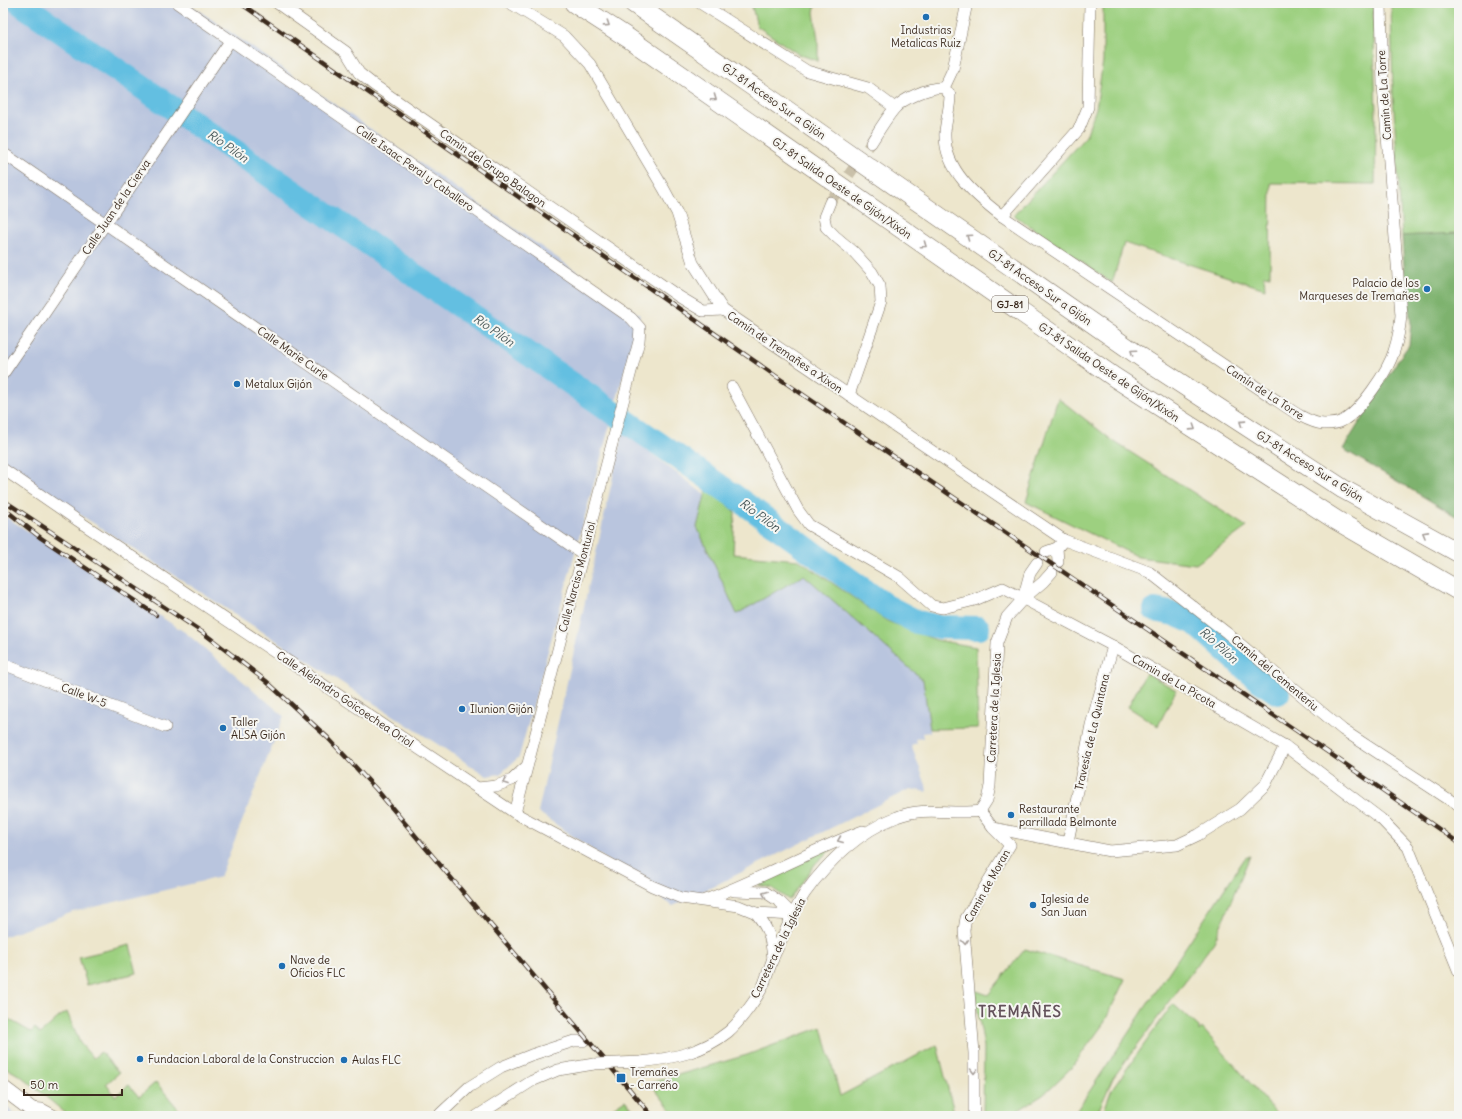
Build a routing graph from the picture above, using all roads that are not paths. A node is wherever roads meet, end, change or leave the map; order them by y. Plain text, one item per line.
1 (177, 3) edge
2 (277, 3) edge
3 (510, 3) edge
4 (574, 3) edge
5 (633, 3) edge
6 (700, 3) edge
7 (967, 3) edge
8 (1090, 3) edge
9 (1381, 3) edge
10 (230, 40) junction
11 (944, 88) junction
12 (895, 108) junction
13 (871, 143) tunnel mouth
14 (3, 153) edge
15 (830, 202) tunnel mouth
16 (1002, 216) junction
17 (105, 224) junction
18 (723, 310) junction
19 (639, 341) joint
20 (3, 374) edge
21 (732, 387) dead end
22 (849, 395) junction
23 (3, 469) edge
24 (1061, 544) junction
25 (1046, 552) dead end
26 (1459, 553) edge
27 (583, 554) junction
28 (1058, 562) dead end
29 (1037, 563) dead end
30 (1052, 572) dead end
31 (1457, 590) edge
32 (1023, 599) junction
33 (1113, 646) junction
34 (3, 664) edge
35 (165, 726) dead end
36 (1285, 746) junction
37 (527, 765) junction
38 (478, 788) junction
39 (1459, 806) edge
40 (980, 811) junction
41 (515, 813) junction
42 (877, 826) junction
43 (994, 828) junction
44 (1068, 842) junction
45 (731, 891) junction
46 (702, 901) junction
47 (756, 913) junction
48 (793, 915) junction
49 (773, 959) junction
50 (1459, 972) edge
51 (583, 1041) dead end
52 (3, 1088) edge
53 (35, 1112) edge
54 (54, 1116) edge
55 (438, 1116) edge
56 (477, 1116) edge
57 (974, 1116) edge

1 - 10 street, Calle Isaac Peral y Caballero
2 - 18 street, Camin del Grupo Balagon
3 - 18 street, Camín de Tremañes a Xixon
4 -> 31 highway, GJ-81 Salida Oeste de Gijón/Xixón / GJ-81
26 -> 5 highway, GJ-81 Acceso Sur a Gijón / GJ-81
6 - 12 street
7 - 11 street
8 - 16 street
9 - 16 street, Camín de La Torre
10 - 17 street, Calle Juan de la Cierva
10 - 19 street, Calle Isaac Peral y Caballero
11 - 12 street
11 - 16 street, Camín de La Torre
12 - 13 street
14 - 17 street, Calle Marie Curie
15 - 22 street
17 - 20 street, Calle Juan de la Cierva
17 - 27 street, Calle Marie Curie
18 - 22 street, Camín de Tremañes a Xixon
19 - 27 street, Calle Narciso Monturiol
21 - 32 street, Camin de La Picota
22 - 24 street, Camín de Tremañes a Xixon
23 - 38 street, Calle Alejandro Goicoechea Oriol
24 - 25 street
24 - 28 street
24 - 39 street, Camín del Cementeriu
27 - 37 street, Calle Narciso Monturiol
29 - 32 street, Carretera de la Iglesia
30 - 32 street, Carretera de la Iglesia
32 - 33 street, Camin de La Picota
32 - 40 street, Carretera de la Iglesia
33 - 36 street, Camin de La Picota
33 - 44 street, Travesía de La Quintana
34 - 35 street, Calle W-5
36 - 44 street
36 - 50 street, Camin de La Picota
37 -> 38 street
37 - 41 street, Calle Narciso Monturiol
38 - 41 street, Calle Alejandro Goicoechea Oriol
40 - 42 street, Carretera de la Iglesia
40 - 43 street, Camin de Moran
41 - 46 street, Calle Alejandro Goicoechea Oriol
42 -> 45 street, Calle Alejandro Goicoechea Oriol
42 - 48 street, Carretera de la Iglesia
43 - 44 street
43 -> 57 street, Camin de Moran
45 - 46 street, Calle Alejandro Goicoechea Oriol
48 -> 45 street, Calle Alejandro Goicoechea Oriol
46 - 47 street, Calle Alejandro Goicoechea Oriol
47 - 48 street, Calle Alejandro Goicoechea Oriol
47 - 49 street
48 - 49 street, Carretera de la Iglesia
49 - 56 street, Carretera de la Iglesia, bridge
51 - 55 street
52 - 53 street
53 - 54 street

